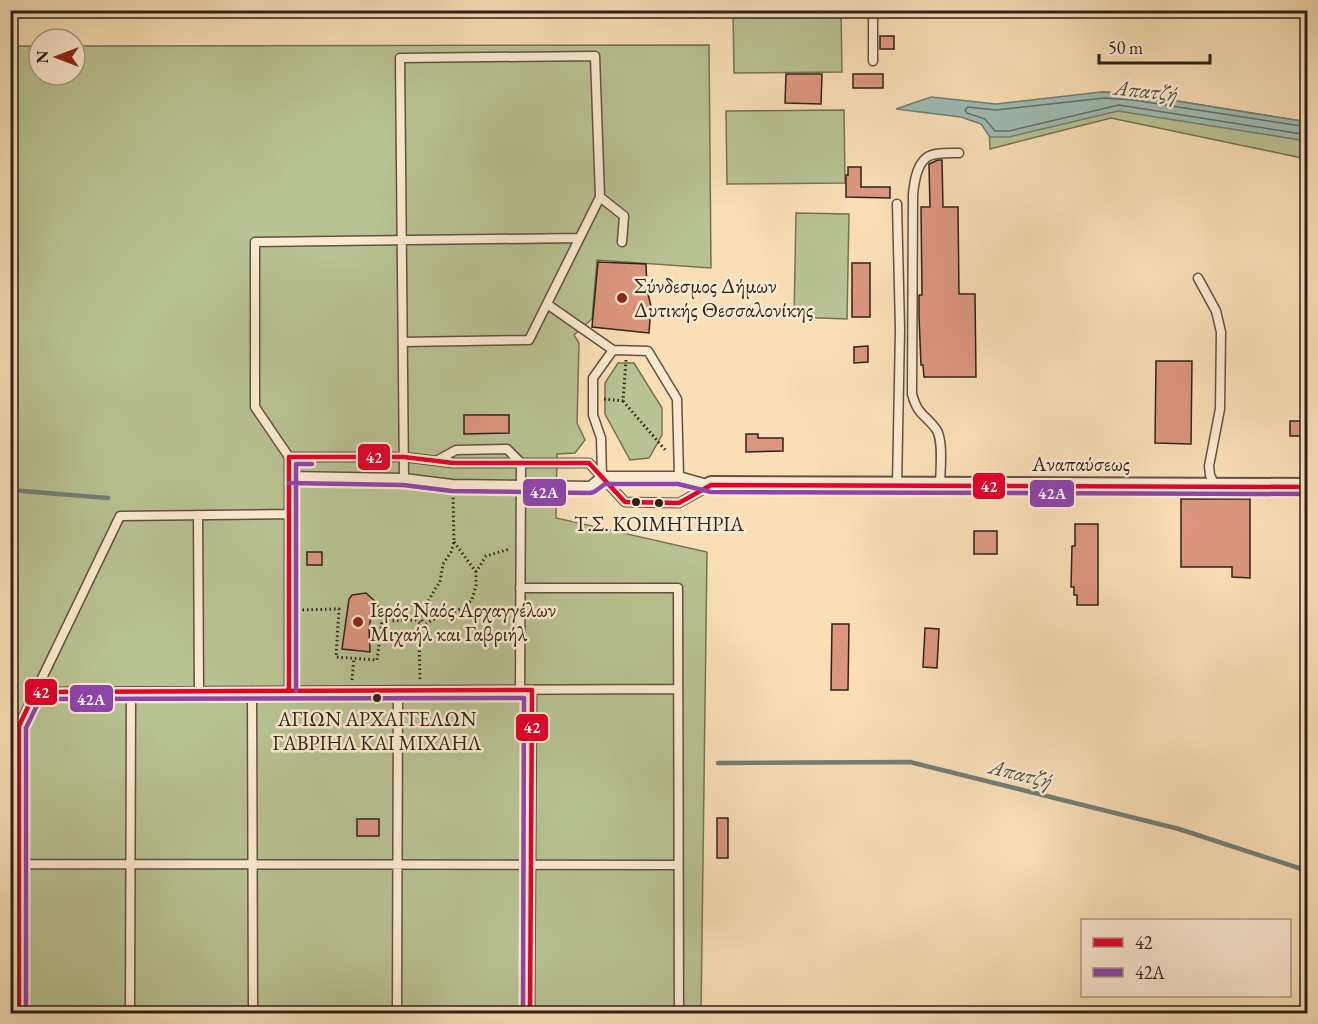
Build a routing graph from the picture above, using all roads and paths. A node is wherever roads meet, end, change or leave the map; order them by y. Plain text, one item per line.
1 (873, 10) edge
2 (873, 61) dead end
3 (959, 153) dead end
4 (600, 197) junction
5 (897, 204) dead end
6 (579, 238) junction
7 (402, 240) junction
8 (622, 242) dead end
9 (1198, 278) dead end
10 (547, 304) junction
11 (403, 342) junction
12 (613, 350) junction
13 (626, 350) junction
14 (593, 398) junction
15 (622, 401) junction
16 (290, 457) junction
17 (404, 457) junction
18 (436, 461) junction
19 (520, 463) junction
20 (679, 465) junction
21 (290, 476) junction
22 (602, 476) junction
23 (679, 476) junction
24 (404, 478) junction
25 (452, 484) junction
26 (520, 485) junction
27 (711, 485) junction
28 (897, 486) junction
29 (940, 486) junction
30 (1215, 486) junction
31 (1308, 487) edge
32 (290, 514) junction
33 (198, 515) junction
34 (454, 542) junction
35 (520, 547) junction
36 (476, 572) junction
37 (520, 588) junction
38 (289, 610) junction
39 (423, 626) junction
40 (354, 658) junction
41 (678, 689) junction
42 (520, 690) junction
43 (532, 690) junction
44 (252, 691) junction
45 (289, 691) junction
46 (352, 691) junction
47 (398, 691) junction
48 (423, 691) junction
49 (131, 692) junction
50 (199, 692) junction
51 (35, 693) junction
52 (19, 864) junction
53 (131, 864) junction
54 (253, 864) junction
55 (398, 864) junction
56 (531, 864) junction
57 (678, 865) junction
58 (19, 1014) edge
59 (130, 1014) edge
60 (253, 1014) edge
61 (398, 1014) edge
62 (530, 1014) edge
63 (679, 1014) edge

1 - 2 lane
3 - 29 lane
4 - 6 lane
4 - 7 lane
4 - 8 lane
5 - 28 lane
6 - 7 lane
6 - 10 lane
7 - 11 lane
7 - 16 lane
9 - 30 lane
10 - 11 lane
10 - 12 lane
11 - 17 lane
12 - 13 lane
12 - 14 lane
13 - 15 path
13 - 20 lane
14 - 15 path
14 - 22 lane
15 - 20 path
16 - 17 lane
16 - 21 lane
17 - 18 lane
17 - 24 lane
18 - 19 lane
18 - 19 lane
19 - 22 lane
19 - 26 lane
20 - 23 lane
21 - 24 lane
21 - 32 lane
22 - 23 lane
22 - 26 lane
22 - 27 lane
23 - 27 lane
24 - 25 lane
25 - 26 lane
25 - 34 path
26 - 35 lane
27 - 28 street, Αναπαύσεως
28 - 29 street, Αναπαύσεως
29 - 30 street, Αναπαύσεως
30 - 31 street, Αναπαύσεως
32 - 33 lane
32 - 38 lane
33 - 50 lane
33 - 51 lane
34 - 36 path
34 - 39 path
35 - 36 path
35 - 37 lane
36 - 39 path
37 - 41 lane
37 - 42 lane
38 - 40 path
38 - 45 lane
39 - 40 path
39 - 48 path
40 - 46 path
41 - 43 lane
41 - 57 lane
42 - 43 lane
42 - 48 lane
43 - 56 lane
44 - 45 lane
44 - 50 lane
44 - 54 lane
45 - 46 lane
46 - 47 lane
47 - 48 lane
47 - 55 lane
49 - 50 lane
49 - 51 lane
49 - 53 lane
51 - 52 lane
52 - 53 lane
52 - 58 lane
53 - 54 lane
53 - 59 lane
54 - 55 lane
54 - 60 lane
55 - 56 lane
55 - 61 lane
56 - 57 lane
56 - 62 lane
57 - 63 lane

